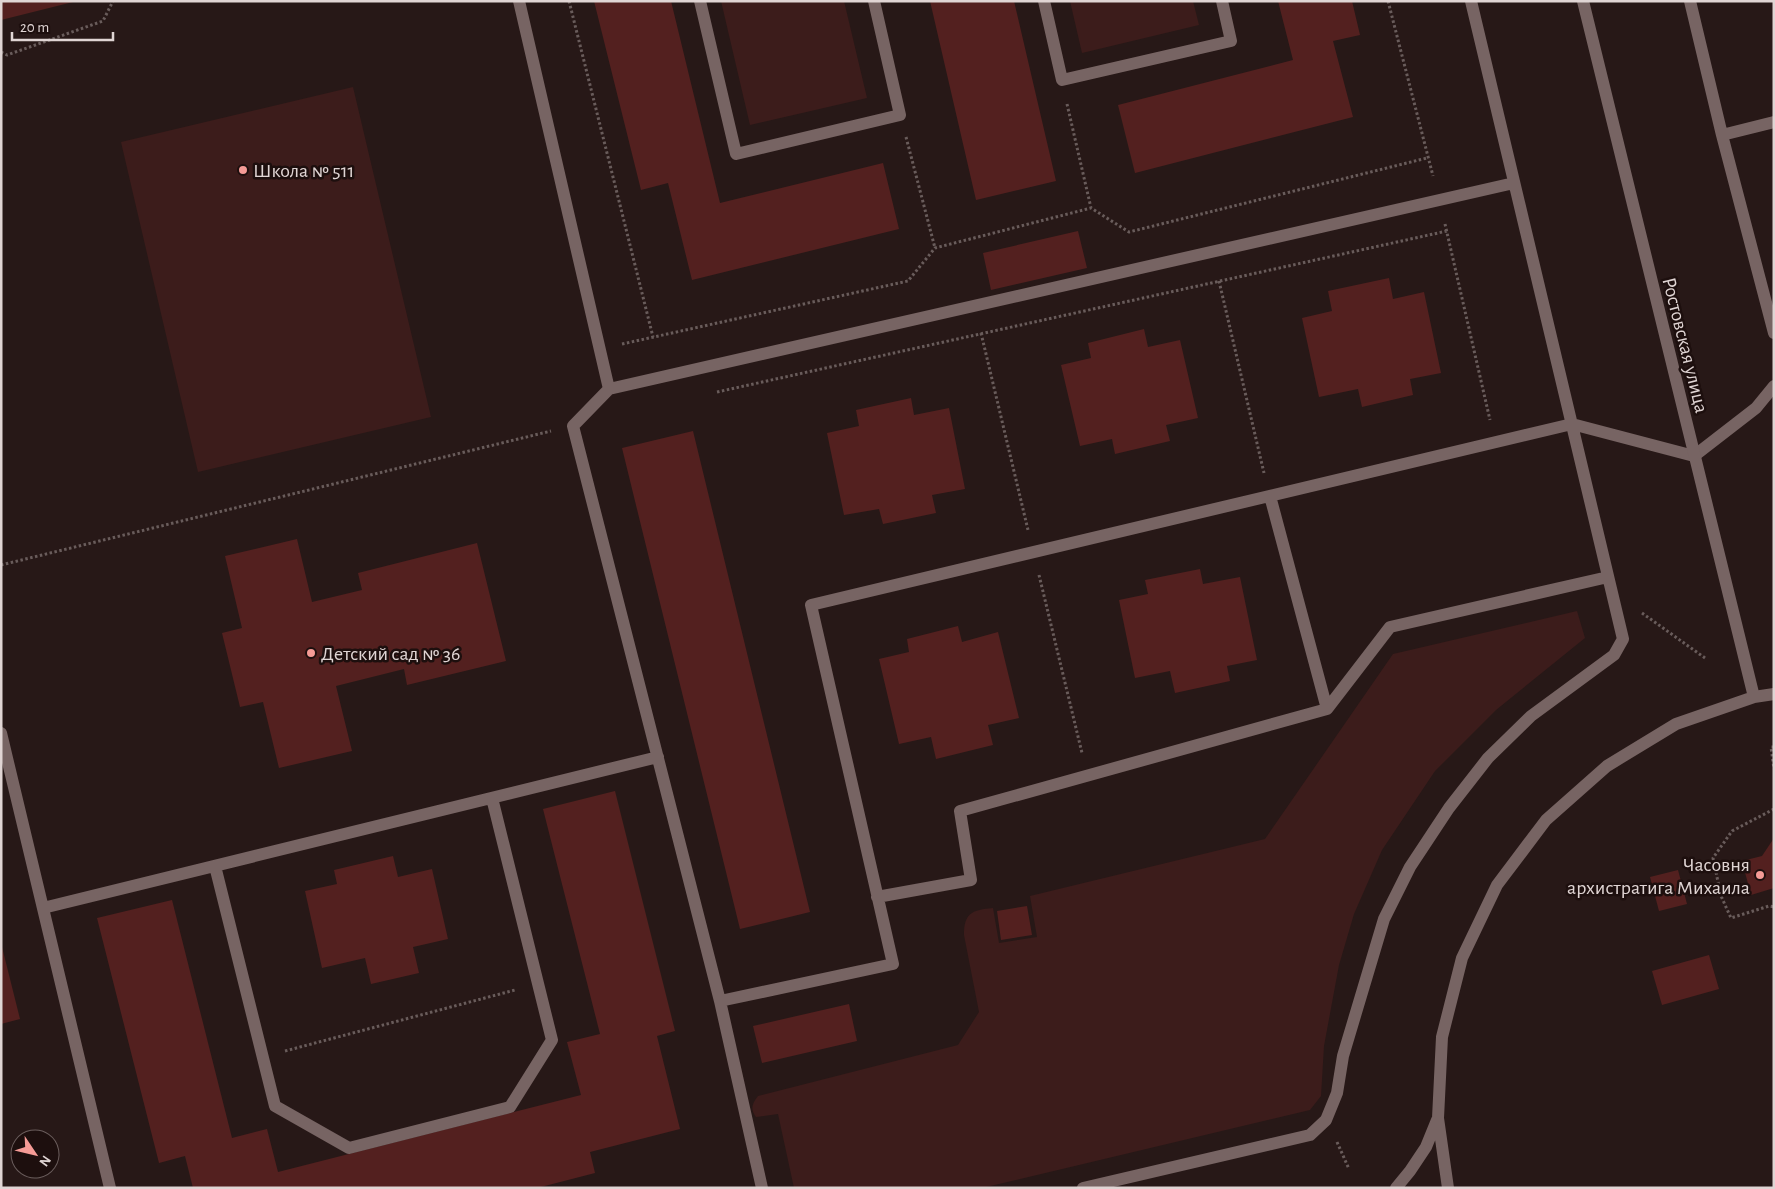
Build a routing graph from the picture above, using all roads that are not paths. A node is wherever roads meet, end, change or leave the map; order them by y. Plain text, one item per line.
1 (519, 1) edge
2 (700, 1) edge
3 (874, 1) edge
4 (1044, 1) edge
5 (1222, 1) edge
6 (1471, 1) edge
7 (1582, 1) edge
8 (1690, 1) edge
9 (1774, 122) edge
10 (1722, 135) junction
11 (1514, 183) junction
12 (1774, 333) edge
13 (1774, 386) edge
14 (609, 389) junction
15 (1572, 424) junction
16 (1694, 456) junction
17 (1270, 496) junction
18 (1608, 577) junction
19 (1774, 694) edge
20 (1754, 697) junction
21 (1327, 709) junction
22 (1, 734) edge
23 (658, 757) junction
24 (492, 798) junction
25 (214, 866) junction
26 (878, 897) junction
27 (43, 908) junction
28 (720, 1001) junction
29 (1438, 1118) junction
30 (106, 1187) edge
31 (762, 1188) edge
32 (1083, 1188) edge
33 (1396, 1188) edge
34 (1448, 1188) edge

1 - 14 street
2 - 3 street
4 - 5 street
6 - 11 street
7 - 16 street, Ростовская улица
8 - 10 street
9 - 10 street
10 - 12 street
11 - 14 street
11 - 15 street
13 - 16 street
14 - 23 street
15 - 16 street
15 - 17 street
15 - 18 street
16 - 20 street, Ростовская улица
17 - 21 street
17 - 26 street
18 - 21 street
18 - 32 street
19 - 20 street
20 - 29 street
21 - 26 street
22 - 27 street
23 - 24 street
23 - 28 street
24 - 25 street
24 - 25 street
25 - 27 street
26 - 28 street
27 - 30 street
28 - 31 street
29 - 33 street
29 - 34 street

